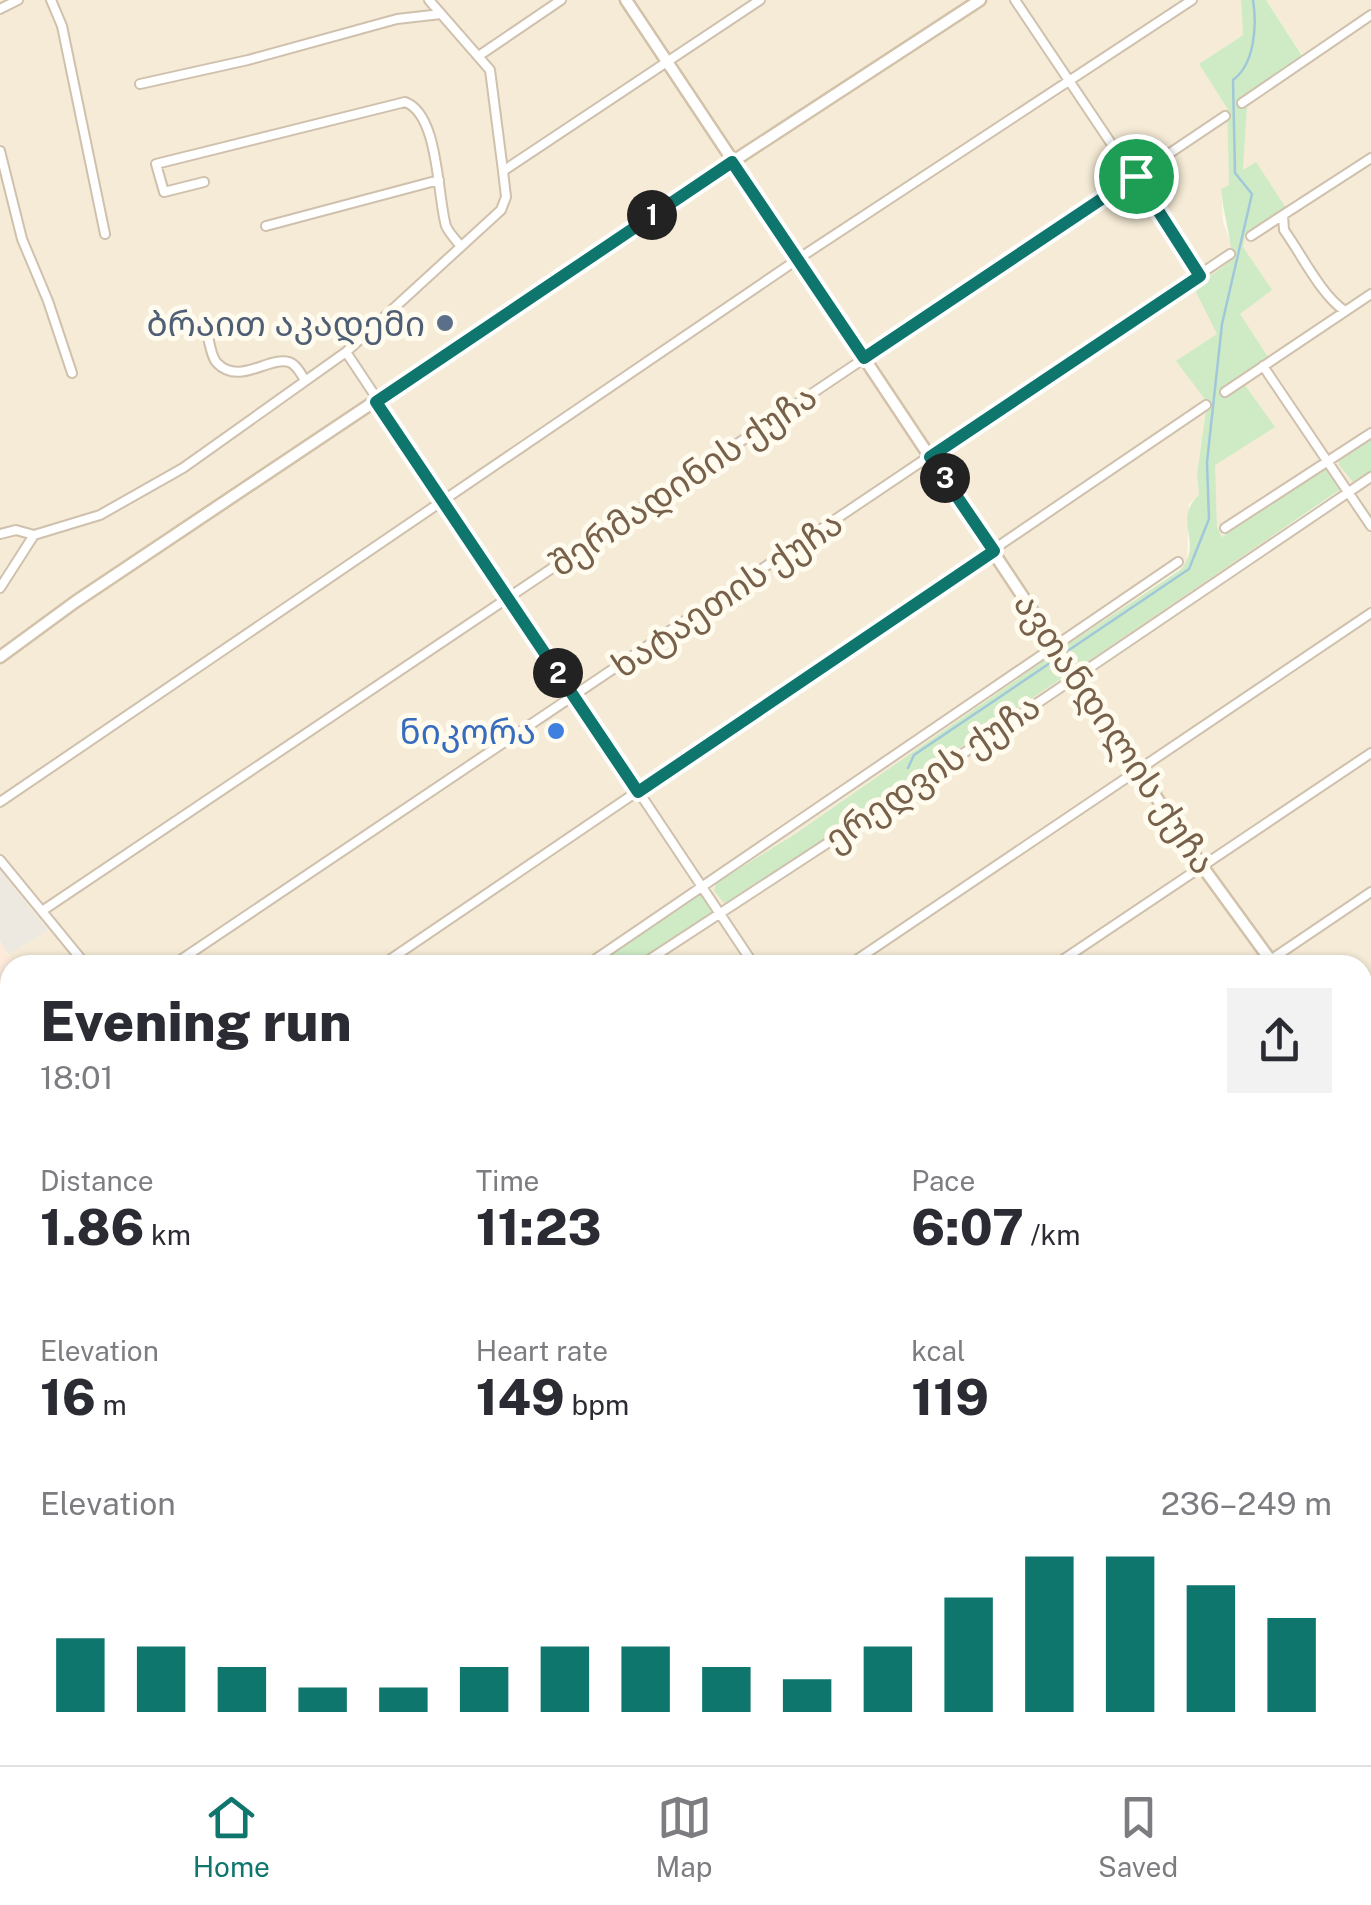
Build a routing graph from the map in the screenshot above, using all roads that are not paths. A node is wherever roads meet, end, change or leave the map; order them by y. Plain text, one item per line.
1 (18, 0) edge
2 (50, 0) edge
3 (428, 0) edge
4 (561, 0) edge
5 (626, 0) edge
6 (760, 0) edge
7 (980, 0) edge
8 (1016, 0) edge
9 (1192, 0) edge
10 (0, 10) edge
11 (442, 14) junction
12 (1371, 15) edge
13 (480, 55) junction
14 (668, 62) junction
15 (1068, 80) junction
16 (140, 84) dead end
17 (1242, 103) dead end
18 (1225, 116) dead end
19 (0, 151) edge
20 (1371, 158) edge
21 (732, 162) junction
22 (502, 171) junction
23 (1136, 176) junction
24 (439, 180) junction
25 (204, 182) dead end
26 (1283, 216) junction
27 (266, 226) dead end
28 (105, 234) dead end
29 (1251, 236) dead end
30 (460, 245) junction
31 (1230, 254) dead end
32 (797, 260) junction
33 (1200, 276) junction
34 (1371, 294) edge
35 (1345, 311) junction
36 (207, 332) dead end
37 (346, 352) junction
38 (864, 358) junction
39 (1263, 366) junction
40 (72, 373) dead end
41 (305, 380) junction
42 (1225, 392) dead end
43 (376, 402) junction
44 (1206, 405) dead end
45 (1371, 433) edge
46 (930, 457) junction
47 (1328, 462) junction
48 (1371, 477) edge
49 (1348, 493) junction
50 (443, 501) junction
51 (1371, 526) edge
52 (1225, 528) dead end
53 (0, 534) edge
54 (34, 536) junction
55 (994, 551) junction
56 (1178, 562) dead end
57 (0, 588) edge
58 (508, 598) junction
59 (1371, 613) edge
60 (1058, 646) junction
61 (0, 656) edge
62 (1076, 675) junction
63 (574, 697) junction
64 (1371, 753) edge
65 (1139, 769) junction
66 (638, 792) junction
67 (0, 802) edge
68 (0, 860) edge
69 (1202, 866) junction
70 (701, 886) junction
71 (1371, 892) edge
72 (42, 911) junction
73 (719, 914) junction
74 (78, 955) edge
75 (188, 955) edge
76 (397, 955) edge
77 (601, 955) edge
78 (656, 955) edge
79 (747, 955) edge
80 (865, 955) edge
81 (1070, 955) edge
82 (1263, 955) edge
83 (1280, 955) edge

1 - 10 street
2 - 28 street
3 - 11 street
4 - 13 street
5 - 14 street, ავთანდილის ქუჩა
6 - 14 street
7 - 21 street
8 - 15 street
9 - 15 street
11 - 13 street
11 - 16 street
12 - 17 street
13 - 22 street
14 - 21 street, ავთანდილის ქუჩა
14 - 22 street
15 - 23 street
15 - 32 street
18 - 23 street, შერმადინის ქუჩა
19 - 40 street
20 - 26 street
21 - 32 street, ავთანდილის ქუჩა
21 - 43 street
22 - 30 street
23 - 33 street
23 - 38 street, შერმადინის ქუჩა
24 - 25 street
24 - 27 street
24 - 30 street
26 - 29 street
26 - 35 street
30 - 37 street
31 - 33 street, ხატაეთის ქუჩა
32 - 38 street, ავთანდილის ქუჩა
32 - 50 street
33 - 46 street, ხატაეთის ქუჩა
34 - 35 street
35 - 39 street
36 - 41 street
37 - 41 street
37 - 43 street
38 - 46 street, ავთანდილის ქუჩა
38 - 58 street, შერმადინის ქუჩა
39 - 42 street
39 - 47 street
41 - 54 street
43 - 50 street
43 - 61 street
44 - 55 street
45 - 47 street
46 - 55 street, ავთანდილის ქუჩა
46 - 63 street, ხატაეთის ქუჩა
47 - 49 street
47 - 52 street
48 - 49 street, ერედვის ქუჩა
49 - 51 street
49 - 62 street, ერედვის ქუჩა
50 - 58 street
50 - 67 street
53 - 54 street
54 - 57 street
55 - 60 street, ავთანდილის ქუჩა
55 - 66 street
56 - 60 street, ერედვის ქუჩა
58 - 63 street
58 - 72 street, შერმადინის ქუჩა
59 - 65 street
60 - 62 street, ავთანდილის ქუჩა
60 - 70 street, ერედვის ქუჩა
62 - 65 street, ავთანდილის ქუჩა
62 - 73 street, ერედვის ქუჩა
63 - 66 street
63 - 75 street, ხატაეთის ქუჩა
64 - 69 street
65 - 69 street, ავთანდილის ქუჩა
65 - 80 street
66 - 70 street
66 - 76 street
68 - 72 street
69 - 81 street
69 - 82 street, ავთანდილის ქუჩა
70 - 73 street
70 - 77 street, ერედვის ქუჩა
71 - 83 street
72 - 74 street
73 - 78 street, ერედვის ქუჩა
73 - 79 street

